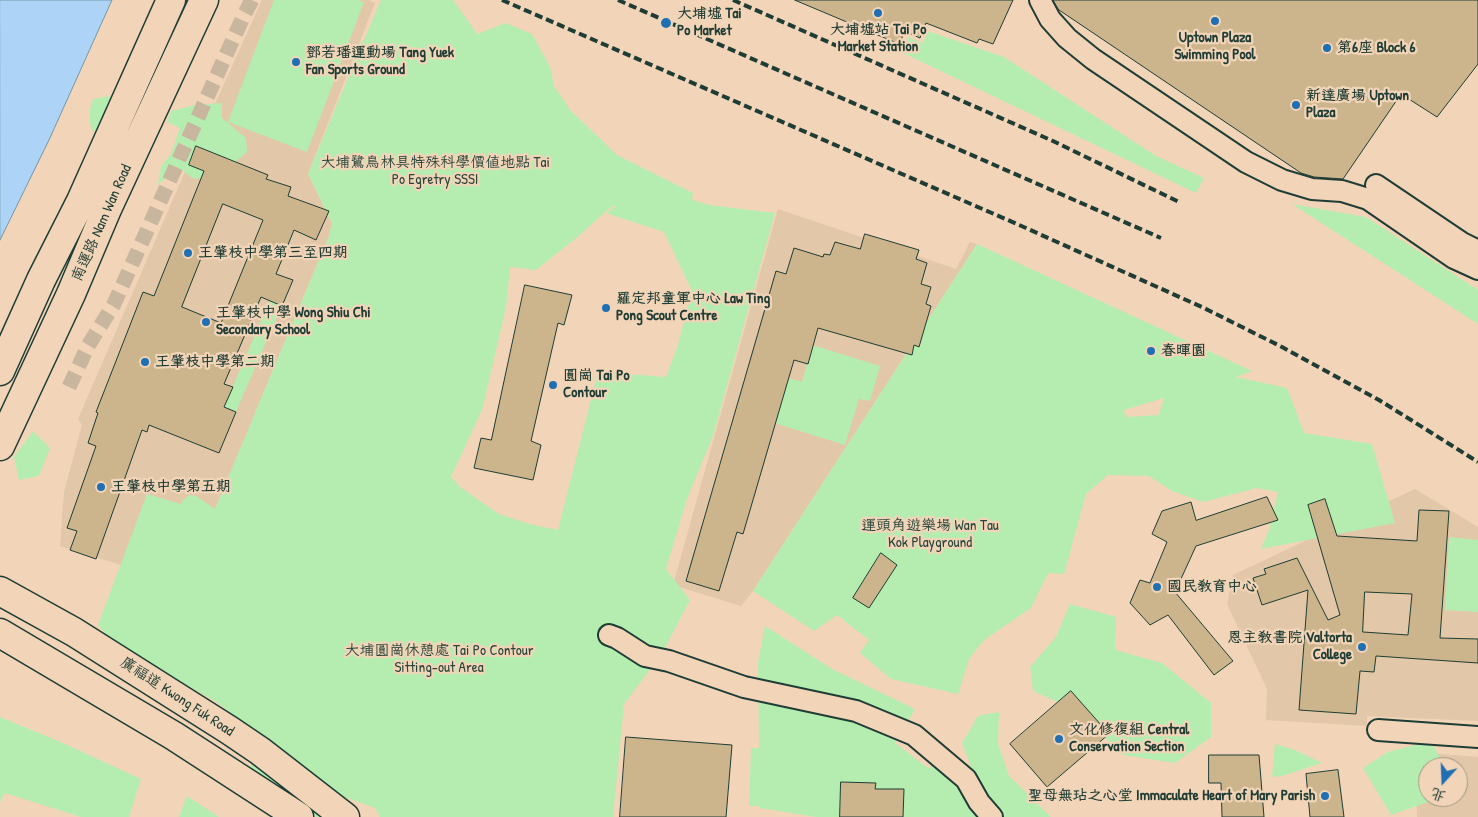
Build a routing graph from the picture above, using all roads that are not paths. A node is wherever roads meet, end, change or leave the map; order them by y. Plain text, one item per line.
1 (172, 0) edge
2 (204, 0) edge
3 (1040, 0) edge
4 (1376, 185) dead end
5 (1478, 251) edge
6 (1478, 269) edge
7 (0, 371) edge
8 (0, 446) edge
9 (0, 591) edge
10 (0, 633) edge
11 (609, 635) dead end
12 (1378, 730) dead end
13 (1478, 737) edge
14 (299, 817) edge
15 (345, 817) edge
16 (992, 817) edge

1 - 7 main road, 南運路 Nam Wan Road
2 - 8 main road, 南運路 Nam Wan Road
3 - 6 street
4 - 5 street
9 - 15 main road, 廣福道 Kwong Fuk Road
10 - 14 main road
11 - 16 street
12 - 13 street

